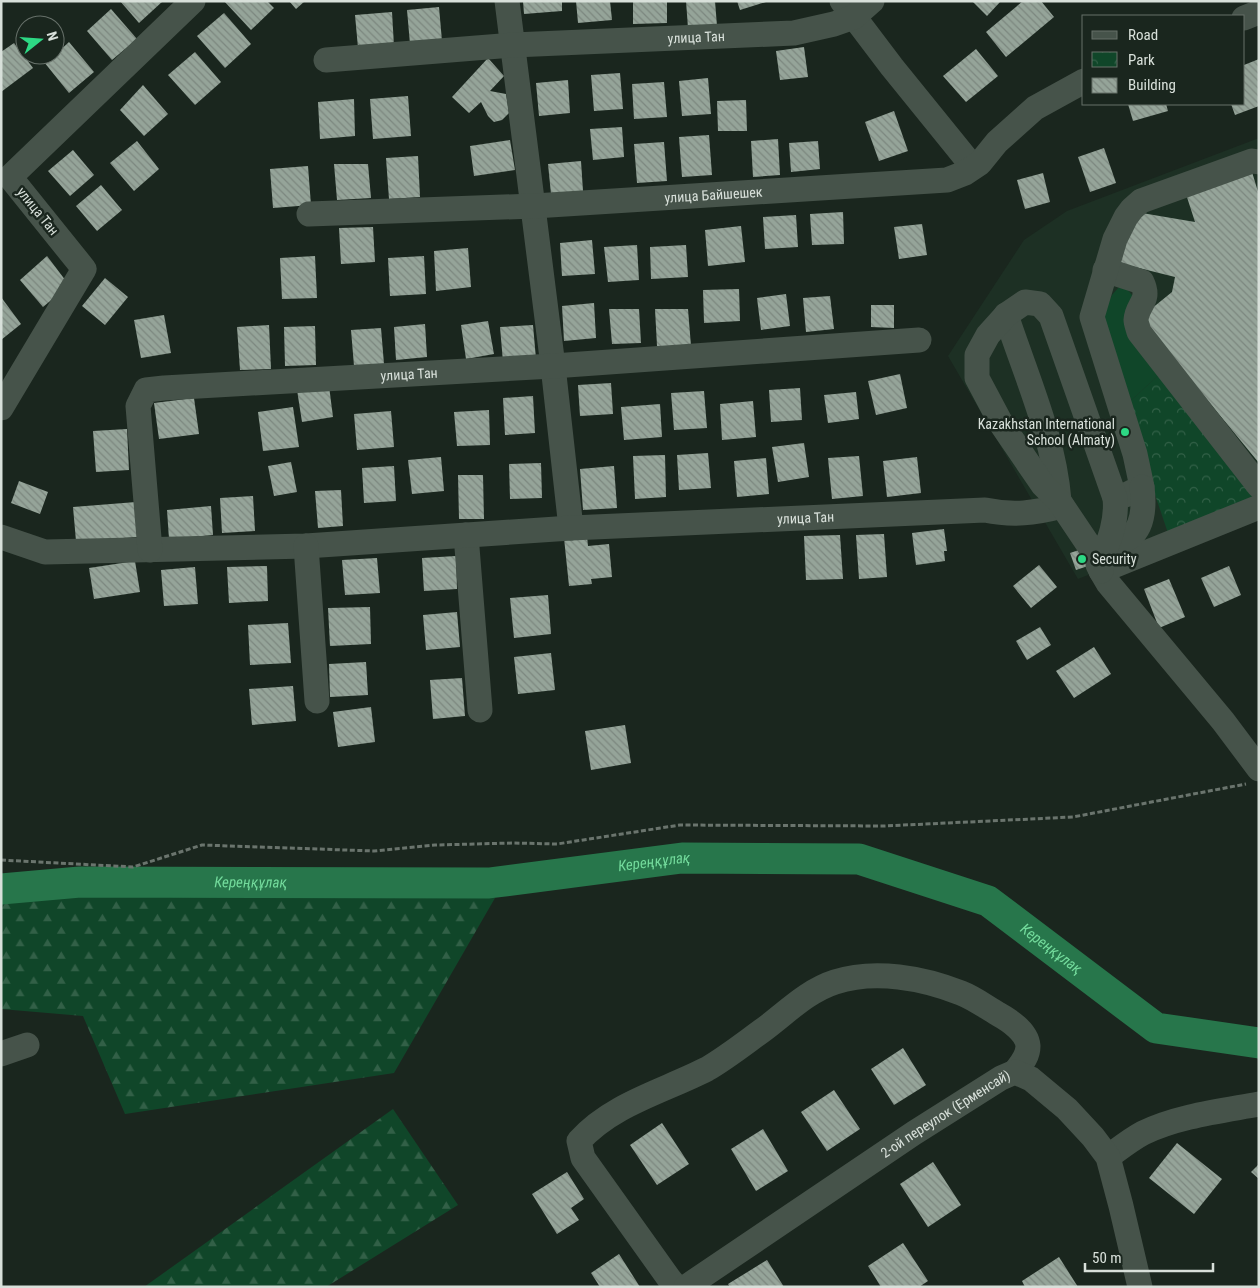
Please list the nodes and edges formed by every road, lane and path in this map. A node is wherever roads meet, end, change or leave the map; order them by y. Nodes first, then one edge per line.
1 (194, 1) edge
2 (507, 1) edge
3 (856, 6) edge
4 (1259, 12) edge
5 (1245, 18) edge
6 (513, 45) junction
7 (326, 60) dead end
8 (1082, 82) edge
9 (1259, 162) edge
10 (973, 167) junction
11 (534, 206) junction
12 (309, 214) dead end
13 (1106, 270) junction
14 (1006, 315) junction
15 (919, 340) dead end
16 (553, 366) junction
17 (1, 408) edge
18 (1259, 486) edge
19 (1142, 487) junction
20 (1115, 498) junction
21 (1053, 506) junction
22 (1259, 507) edge
23 (571, 528) junction
24 (466, 535) junction
25 (1, 538) edge
26 (306, 546) junction
27 (150, 550) junction
28 (1101, 560) junction
29 (317, 701) dead end
30 (480, 710) dead end
31 (1254, 776) edge
32 (1, 860) edge
33 (27, 1045) dead end
34 (1, 1054) edge
35 (1015, 1072) junction
36 (1259, 1104) edge
37 (1108, 1157) junction
38 (1138, 1286) edge
39 (676, 1287) edge
40 (686, 1287) edge

1 - 17 street, улица Тан
2 - 6 street
3 - 6 street, улица Тан
3 - 10 street
4 - 5 street
6 - 7 street, улица Тан
6 - 11 street
8 - 10 street, улица Байшешек
9 - 13 street
10 - 11 street, улица Байшешек
11 - 12 street, улица Байшешек
11 - 16 street
13 - 18 street
13 - 19 street
14 - 20 street
14 - 21 street
14 - 21 street
15 - 16 street, улица Тан
16 - 23 street
16 - 27 street, улица Тан
19 - 20 street
19 - 28 street
20 - 28 street
21 - 23 street, улица Тан
21 - 28 street
22 - 28 street
23 - 24 street, улица Тан
24 - 26 street, улица Тан
24 - 30 street
25 - 27 street, улица Тан
26 - 27 street, улица Тан
26 - 29 street
28 - 31 street
31 - 32 path
33 - 34 street
35 - 37 street, 2-ой переулок (Ерменсай)
35 - 39 street
35 - 40 street, 2-ой переулок (Ерменсай)
36 - 37 street
37 - 38 street, 2-ой переулок (Ерменсай)

